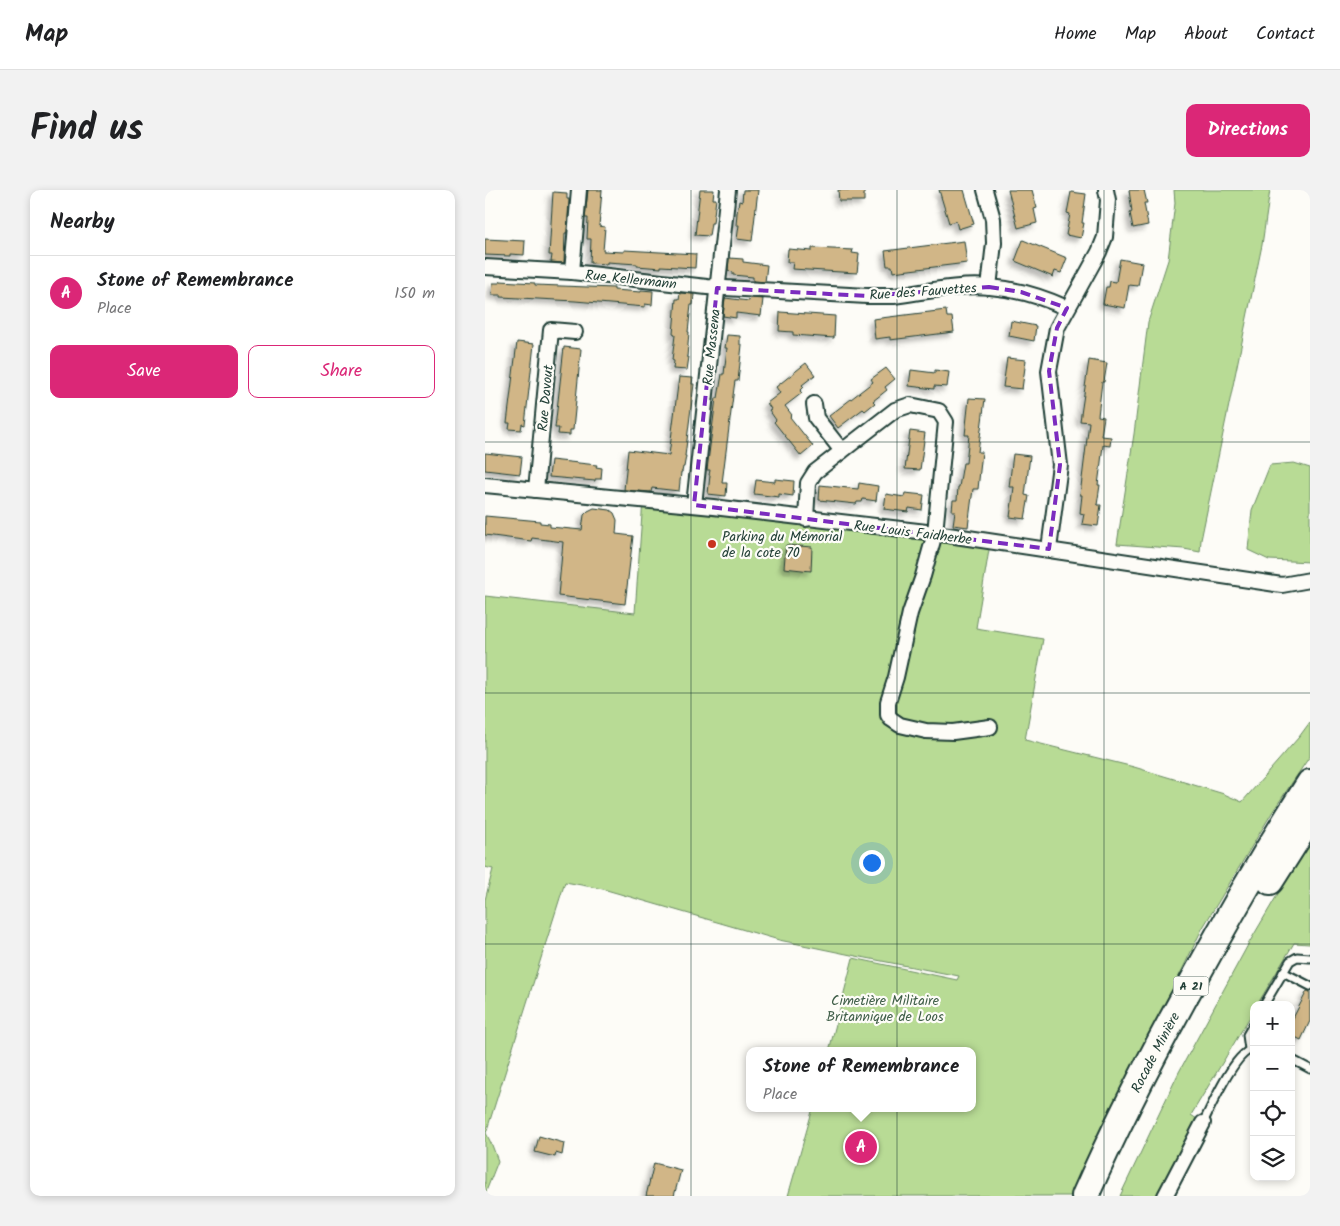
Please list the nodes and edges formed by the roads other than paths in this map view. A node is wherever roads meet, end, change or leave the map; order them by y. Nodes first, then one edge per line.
1 (579, 190) edge
2 (728, 190) edge
3 (985, 190) edge
4 (1106, 190) edge
5 (485, 266) edge
6 (572, 272) junction
7 (989, 287) junction
8 (717, 288) junction
9 (777, 291) joint
10 (1067, 308) junction
11 (575, 332) dead end
12 (814, 404) dead end
13 (842, 451) junction
14 (485, 485) edge
15 (537, 490) junction
16 (694, 505) junction
17 (806, 519) junction
18 (935, 534) junction
19 (1049, 550) junction
20 (1310, 580) edge
21 (991, 727) dead end
22 (1310, 782) edge
23 (1310, 818) edge
24 (1310, 958) edge
25 (1283, 972) junction
26 (1310, 986) edge
27 (1266, 1001) edge
28 (1250, 1030) edge
29 (1250, 1043) edge
30 (1250, 1050) edge
31 (1295, 1061) edge
32 (1310, 1069) edge
33 (1203, 1123) joint
34 (1085, 1196) edge
35 (1105, 1196) edge
36 (1165, 1196) edge

1 - 6 street
2 - 8 street, Rue Massena
3 - 7 street
4 - 10 street
5 - 6 street, Rue Kellermann
6 - 8 street, Rue Kellermann
7 - 9 street, Rue des Fauvettes
7 - 10 street, Rue des Fauvettes
8 - 9 street, Rue Kellermann
8 - 16 street, Rue Massena
10 - 19 street
11 - 15 street, Rue Davout
12 - 13 street
13 - 17 street
13 - 18 street
14 - 15 street, Rue Louis Faidherbe
15 - 16 street, Rue Louis Faidherbe
16 - 17 street, Rue Louis Faidherbe
17 - 18 street, Rue Louis Faidherbe
18 - 19 street, Rue Louis Faidherbe
18 - 21 street
19 - 20 street, Rue Louis Faidherbe
22 - 34 highway, Rocade Minière / A 21
23 - 35 highway, Rocade Minière / A 21
24 - 25 lane
25 - 26 lane
25 - 27 lane
28 - 29 lane
30 - 33 lane
31 - 32 lane
33 - 36 street

